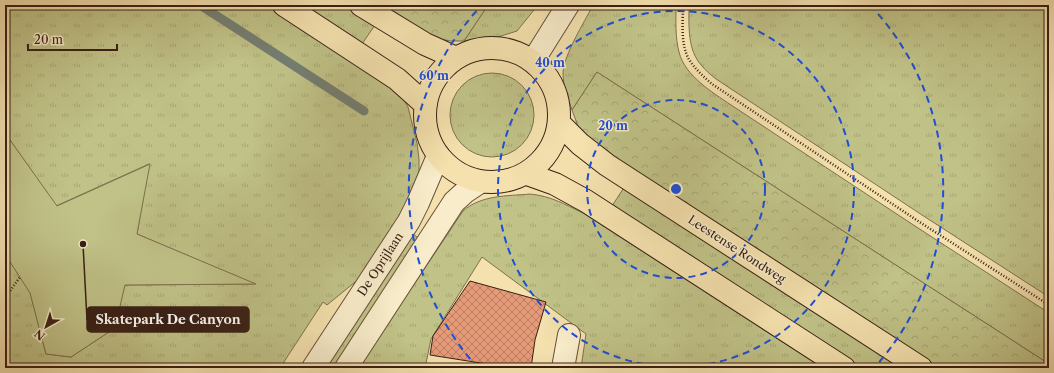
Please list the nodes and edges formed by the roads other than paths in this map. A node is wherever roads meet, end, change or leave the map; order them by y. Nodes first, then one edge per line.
1 (284, 5) edge
2 (361, 5) edge
3 (568, 5) edge
4 (456, 58) junction
5 (533, 62) junction
6 (426, 105) junction
7 (560, 124) junction
8 (438, 156) junction
9 (527, 174) junction
10 (480, 182) junction
11 (569, 335) dead end
12 (313, 368) edge
13 (346, 368) edge
14 (563, 368) edge
15 (844, 368) edge
16 (921, 368) edge

1 - 6 main road
2 - 4 main road
3 - 5 street
4 - 5 main road
4 - 6 main road
5 - 7 main road
6 - 8 main road
7 - 9 main road
7 - 16 main road, Leestense Rondweg
8 - 10 main road
8 - 12 street, De Oprijlaan
9 - 10 main road
9 - 15 main road
10 - 13 street
11 - 14 street

